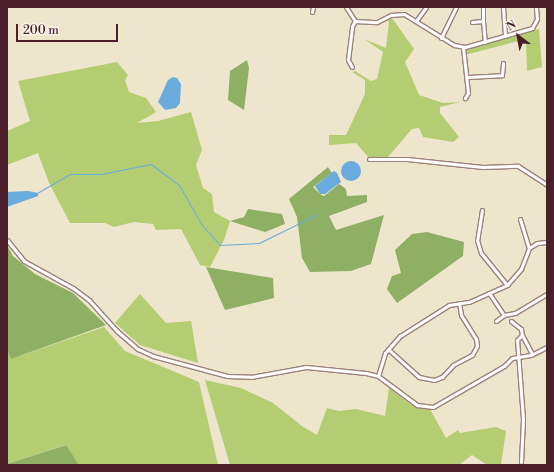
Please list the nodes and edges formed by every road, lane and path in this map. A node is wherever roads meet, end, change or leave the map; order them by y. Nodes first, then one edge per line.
1 (313, 7) edge
2 (346, 7) edge
3 (426, 7) edge
4 (456, 7) edge
5 (483, 7) edge
6 (503, 7) edge
7 (536, 7) edge
8 (312, 12) dead end
9 (355, 20) junction
10 (416, 21) junction
11 (483, 21) junction
12 (472, 22) dead end
13 (505, 36) junction
14 (441, 38) junction
15 (485, 42) junction
16 (463, 47) junction
17 (503, 63) dead end
18 (352, 67) dead end
19 (467, 77) junction
20 (465, 98) dead end
21 (369, 159) dead end
22 (547, 185) edge
23 (482, 210) dead end
24 (520, 219) dead end
25 (7, 240) edge
26 (547, 242) edge
27 (529, 248) junction
28 (507, 284) junction
29 (489, 293) junction
30 (547, 294) edge
31 (459, 303) junction
32 (504, 315) junction
33 (496, 321) dead end
34 (511, 322) dead end
35 (522, 336) junction
36 (547, 347) edge
37 (388, 349) junction
38 (532, 354) junction
39 (519, 357) junction
40 (378, 376) junction
41 (521, 462) dead end

1 - 8 street
2 - 9 street
3 - 10 street
4 - 14 street
5 - 11 street
6 - 13 street
7 - 13 street
9 - 10 street
9 - 18 street
10 - 14 street
11 - 12 street
11 - 15 street
13 - 15 street
14 - 16 street
15 - 16 street
16 - 19 street
17 - 19 street
19 - 20 street
21 - 22 street
23 - 28 street
24 - 27 street
25 - 40 street
26 - 27 street
27 - 28 street
28 - 29 street
29 - 31 street
29 - 32 street
30 - 32 street
31 - 37 street
31 - 37 street
32 - 33 street
34 - 35 street
35 - 38 street
35 - 39 street
36 - 38 street
37 - 40 street
38 - 39 street
39 - 40 street
39 - 41 street

